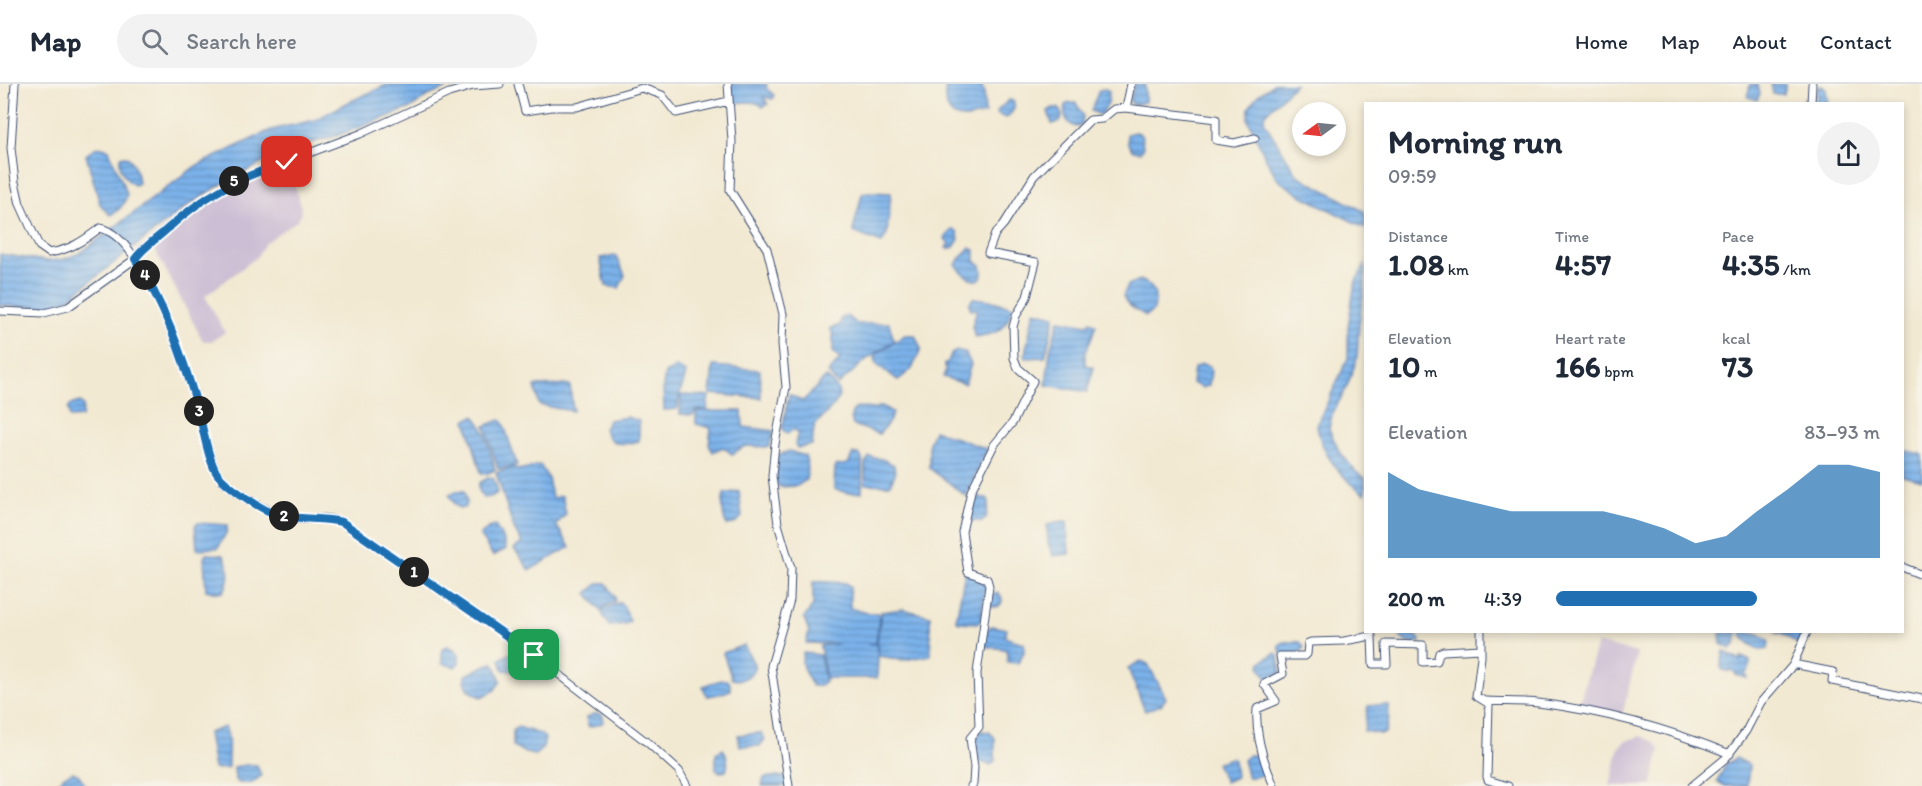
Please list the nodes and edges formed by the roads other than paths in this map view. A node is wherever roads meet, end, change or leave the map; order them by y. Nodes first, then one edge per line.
1 (15, 84) edge
2 (500, 84) edge
3 (518, 84) edge
4 (728, 84) edge
5 (1131, 84) edge
6 (1812, 84) edge
7 (729, 101) junction
8 (1811, 102) edge
9 (1126, 108) junction
10 (1255, 138) dead end
11 (134, 257) junction
12 (0, 311) edge
13 (1904, 568) edge
14 (1922, 575) edge
15 (1481, 633) edge
16 (1807, 633) edge
17 (1481, 650) junction
18 (1793, 664) junction
19 (1922, 699) edge
20 (1487, 701) junction
21 (1730, 754) junction
22 (687, 786) edge
23 (789, 786) edge
24 (971, 786) edge
25 (1274, 786) edge
26 (1508, 786) edge
27 (1692, 786) edge

1 - 11 street
2 - 11 street
3 - 7 street
4 - 7 street
5 - 9 street
6 - 8 street
7 - 23 street
9 - 10 street
9 - 24 street
11 - 12 street
11 - 22 street
13 - 14 street
15 - 17 street
16 - 18 street
17 - 20 street
17 - 25 street
18 - 19 street
18 - 21 street
20 - 21 street
20 - 26 street
21 - 27 street

